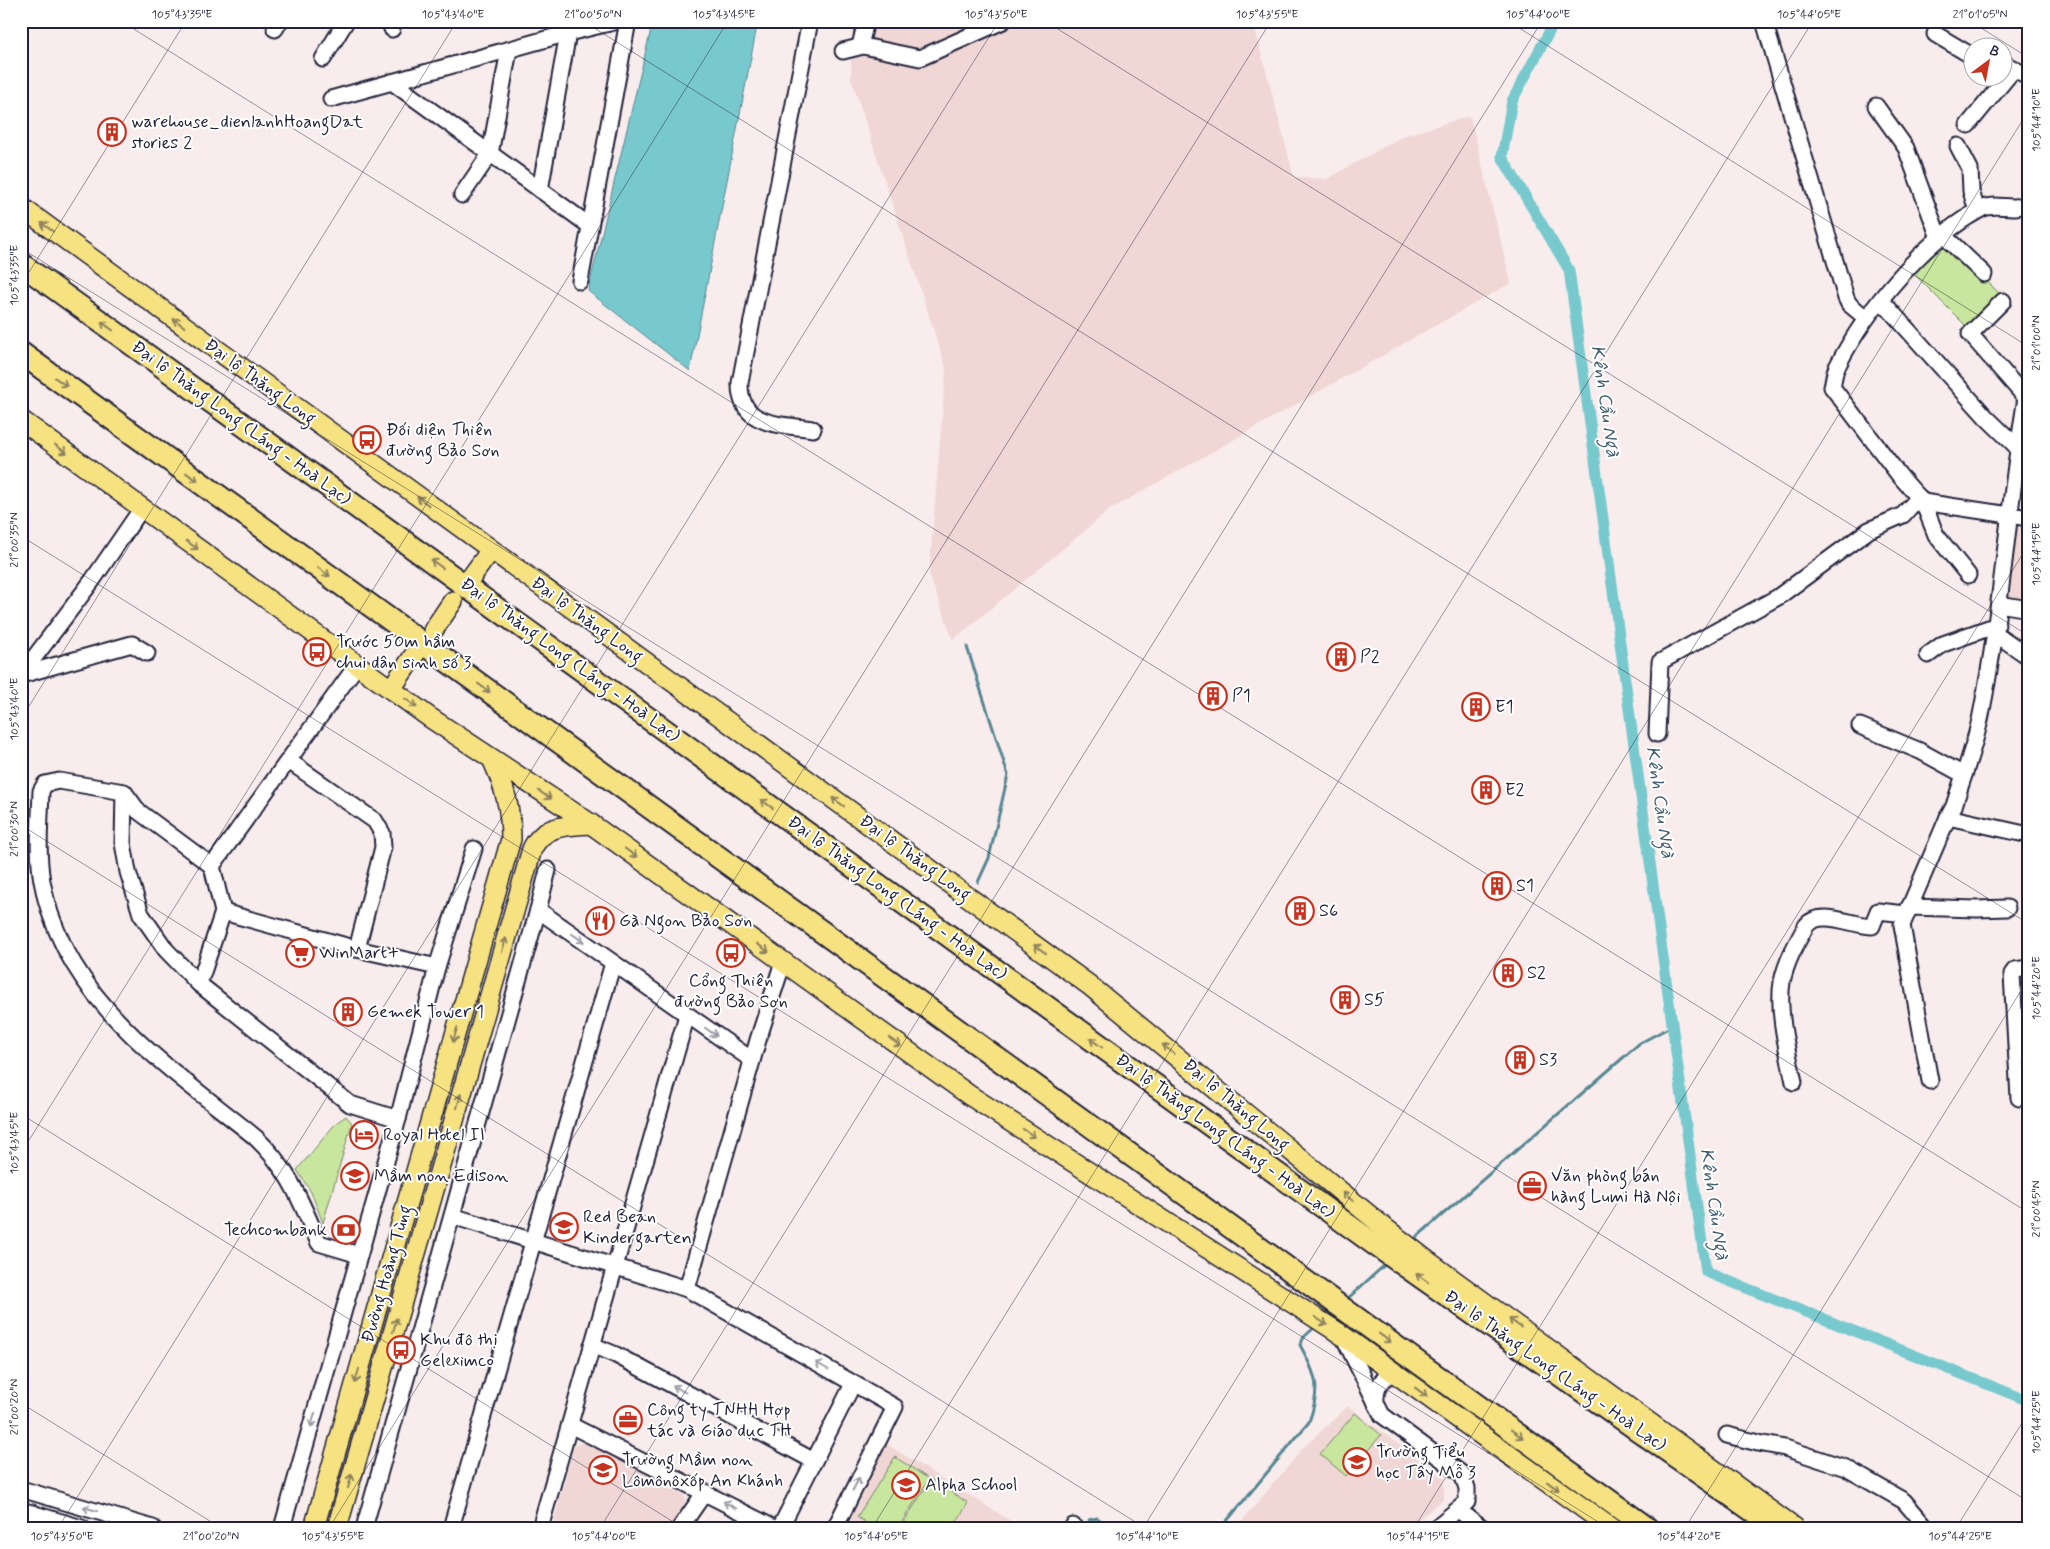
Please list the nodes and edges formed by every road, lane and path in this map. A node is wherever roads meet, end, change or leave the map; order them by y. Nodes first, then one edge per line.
1 (346, 21) edge
2 (618, 21) edge
3 (628, 21) edge
4 (810, 21) edge
5 (866, 21) edge
6 (1003, 21) edge
7 (1764, 21) edge
8 (568, 33) junction
9 (1935, 34) dead end
10 (860, 46) junction
11 (509, 50) junction
12 (1962, 50) edge
13 (843, 51) dead end
14 (323, 59) dead end
15 (2012, 69) edge
16 (2029, 77) edge
17 (392, 82) junction
18 (1992, 88) edge
19 (331, 99) dead end
20 (1876, 106) dead end
21 (1968, 125) dead end
22 (1958, 146) dead end
23 (490, 154) junction
24 (540, 190) junction
25 (462, 195) dead end
26 (21, 207) edge
27 (2027, 208) edge
28 (1977, 211) junction
29 (590, 226) junction
30 (1941, 236) junction
31 (21, 264) edge
32 (1984, 274) dead end
33 (580, 281) dead end
34 (1881, 300) junction
35 (2003, 301) dead end
36 (1866, 318) junction
37 (21, 353) edge
38 (2027, 397) edge
39 (21, 420) edge
40 (813, 429) dead end
41 (2018, 448) junction
42 (2022, 482) edge
43 (1921, 499) junction
44 (142, 508) junction
45 (2009, 515) junction
46 (2029, 518) edge
47 (490, 550) junction
48 (1968, 575) dead end
49 (469, 580) dead end
50 (454, 601) dead end
51 (1999, 604) junction
52 (2029, 610) edge
53 (434, 629) dead end
54 (1996, 629) junction
55 (421, 645) dead end
56 (147, 653) dead end
57 (1928, 655) dead end
58 (2029, 657) edge
59 (356, 665) junction
60 (391, 688) junction
61 (1860, 726) dead end
62 (1657, 734) dead end
63 (289, 761) junction
64 (493, 761) junction
65 (1964, 775) junction
66 (124, 792) junction
67 (1948, 817) junction
68 (591, 824) junction
69 (2029, 835) edge
70 (474, 849) dead end
71 (212, 866) junction
72 (548, 870) dead end
73 (2007, 908) dead end
74 (538, 910) junction
75 (1908, 910) junction
76 (223, 912) junction
77 (357, 949) junction
78 (783, 962) junction
79 (613, 963) junction
80 (437, 968) junction
81 (2029, 968) edge
82 (199, 984) junction
83 (687, 1015) junction
84 (752, 1060) junction
85 (1930, 1081) dead end
86 (1794, 1082) dead end
87 (2019, 1098) dead end
88 (398, 1118) junction
89 (462, 1219) dead end
90 (1381, 1237) junction
91 (533, 1241) junction
92 (359, 1255) junction
93 (615, 1267) junction
94 (688, 1289) junction
95 (1341, 1334) junction
96 (592, 1345) junction
97 (1394, 1372) junction
98 (854, 1384) junction
99 (1376, 1405) junction
100 (570, 1425) junction
101 (1727, 1435) dead end
102 (814, 1461) junction
103 (21, 1489) edge
104 (705, 1492) junction
105 (1458, 1510) junction
106 (27, 1511) edge
107 (147, 1527) edge
108 (28, 1528) edge
109 (82, 1528) edge
110 (282, 1528) edge
111 (314, 1528) edge
112 (337, 1528) edge
113 (364, 1528) edge
114 (451, 1528) edge
115 (540, 1528) edge
116 (680, 1528) edge
117 (774, 1528) edge
118 (780, 1528) edge
119 (835, 1528) edge
120 (1435, 1528) edge
121 (1483, 1528) edge
122 (1611, 1528) edge
123 (1647, 1528) edge
124 (1777, 1528) edge
125 (1794, 1528) edge
126 (1928, 1528) edge

1 - 14 street
2 - 8 street
3 - 29 street
4 - 40 street
5 - 10 street
6 - 10 street
7 - 36 street
8 - 11 street
8 - 24 street
9 - 12 street
10 - 13 street
11 - 17 street
11 - 23 street
15 - 16 street
17 - 19 street
17 - 23 street
18 - 21 street
20 - 30 street
22 - 28 street
23 - 24 street
23 - 25 street
24 - 29 street
47 -> 26 main road, Đại lộ Thăng Long
27 - 28 street
28 - 30 street
29 - 33 street
30 - 32 street
30 - 34 street
90 -> 31 highway, Đại lộ Thăng Long (Láng - Hoà Lạc)
34 - 36 street
34 - 41 street
35 - 38 street
36 - 43 street
37 -> 123 highway
38 - 41 street
39 -> 44 main road
41 - 42 street
42 - 45 street
43 - 45 street
43 - 48 street
43 - 62 street
44 - 56 street
44 -> 59 main road
45 - 46 street
45 - 51 street
47 - 49 main road
90 -> 47 main road, Đại lộ Thăng Long
50 - 53 main road
51 - 52 street
51 - 54 street
54 - 57 street
54 - 58 street
54 - 65 street
55 - 60 main road
59 - 60 main road
59 - 63 street
60 -> 64 main road
61 - 65 street
63 - 71 street
63 - 77 street
64 -> 68 main road
64 -> 111 main road, Đường Hoàng Tùng
65 - 67 street
66 - 71 street
66 - 82 street
66 - 92 street
67 - 69 street
67 - 75 street
68 -> 78 main road
112 -> 68 main road, Đường Hoàng Tùng
70 - 80 street
71 - 76 street
72 - 74 street
73 - 75 street
74 -> 79 street
74 - 113 street
75 - 85 street
75 - 86 street
76 - 77 street
76 - 82 street
77 - 80 street
78 - 84 street
78 -> 95 main road
79 - 83 street
79 - 91 street
80 - 88 street
81 - 87 street
82 - 88 street
83 -> 84 street
83 - 93 street
84 - 94 street
88 - 92 street
89 - 91 street
124 -> 90 highway, Đại lộ Thăng Long (Láng - Hoà Lạc)
125 -> 90 main road, Đại lộ Thăng Long
91 - 93 street
91 - 114 street
92 -> 110 street
93 - 94 street
93 - 96 street
98 -> 94 street
95 - 97 main road
95 - 99 street
96 - 100 street
102 -> 96 street
97 - 99 street
97 -> 122 main road
98 - 102 street
119 -> 98 street
99 - 105 street
100 - 104 street
100 - 115 street
101 - 126 street
102 - 118 street
107 -> 103 street
104 - 116 street
117 -> 104 street
105 - 120 street
105 - 121 street
106 - 108 street
106 - 109 street

